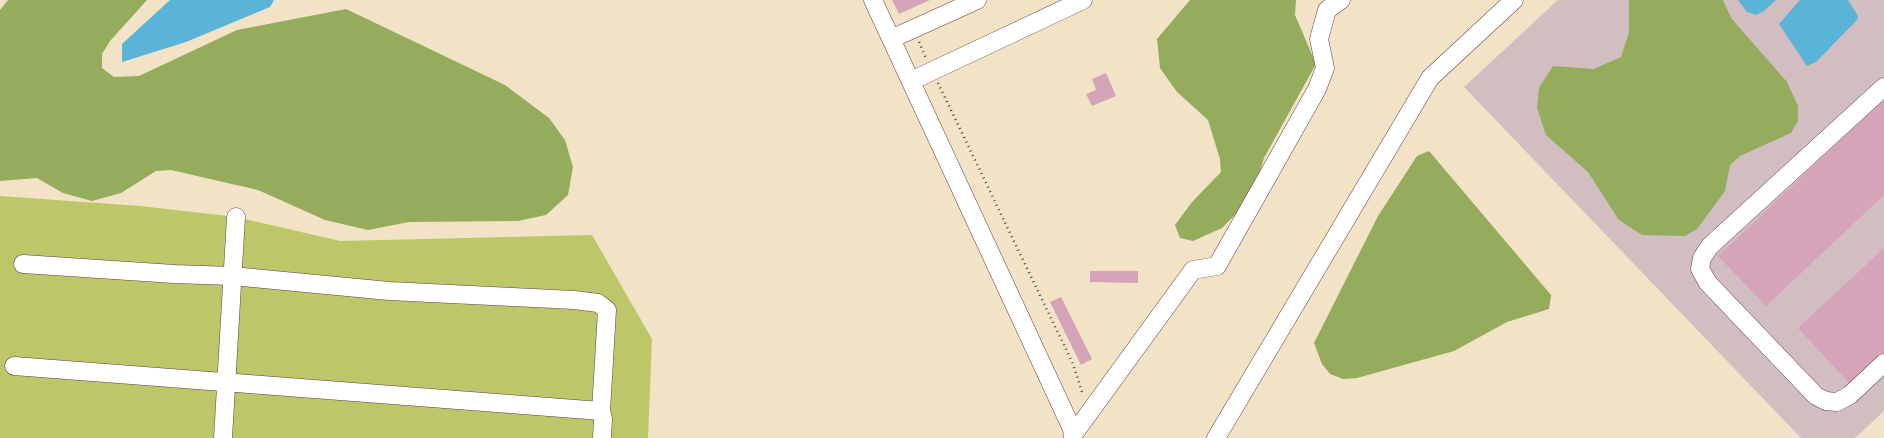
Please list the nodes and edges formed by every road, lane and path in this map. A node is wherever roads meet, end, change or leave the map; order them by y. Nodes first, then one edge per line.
1 (873, 0) edge
2 (977, 0) edge
3 (1083, 0) edge
4 (1341, 0) edge
5 (1514, 0) edge
6 (910, 31) junction
7 (892, 39) junction
8 (932, 70) junction
9 (911, 80) junction
10 (1884, 87) edge
11 (236, 217) dead end
12 (23, 264) dead end
13 (232, 276) junction
14 (1884, 363) edge
15 (14, 366) dead end
16 (226, 384) junction
17 (602, 411) junction
18 (1089, 412) junction
19 (1073, 436) edge
20 (224, 438) edge
21 (602, 438) edge
22 (1216, 438) edge

1 - 7 street
2 - 6 street
3 - 8 street
4 - 18 street
5 - 22 street
6 - 7 street
6 - 8 path
7 - 9 street
8 - 9 street
8 - 18 path
9 - 19 street
10 - 14 street
11 - 13 street
12 - 13 street
13 - 16 street
13 - 17 street
15 - 16 street
16 - 17 street
16 - 20 street
17 - 21 street
18 - 19 street

